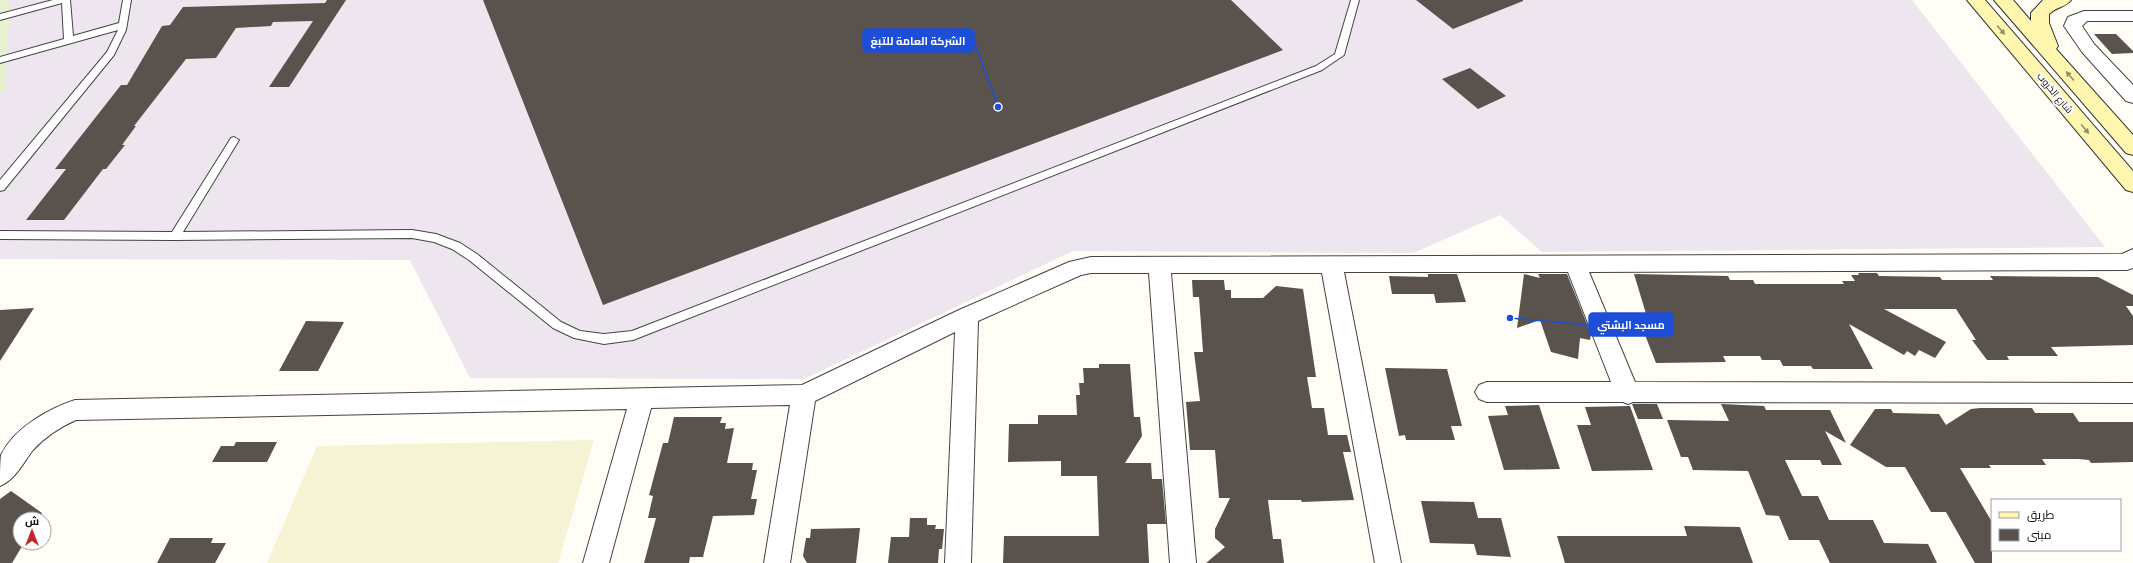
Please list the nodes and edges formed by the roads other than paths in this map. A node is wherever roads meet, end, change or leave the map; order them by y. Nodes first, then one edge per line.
1 (63, 0) edge
2 (66, 0) edge
3 (127, 0) edge
4 (1356, 0) edge
5 (1976, 0) edge
6 (2003, 0) edge
7 (2062, 0) edge
8 (2133, 16) edge
9 (0, 17) edge
10 (123, 25) junction
11 (69, 40) junction
12 (0, 60) edge
13 (2057, 61) junction
14 (2133, 96) edge
15 (234, 140) dead end
16 (2133, 148) edge
17 (2133, 185) edge
18 (0, 187) edge
19 (0, 235) edge
20 (175, 236) junction
21 (2133, 257) edge
22 (1575, 263) junction
23 (1159, 264) junction
24 (1331, 264) junction
25 (967, 316) junction
26 (1487, 392) dead end
27 (2133, 393) edge
28 (1628, 394) junction
29 (804, 395) junction
30 (642, 400) junction
31 (0, 476) edge
32 (596, 563) edge
33 (777, 563) edge
34 (958, 563) edge
35 (1182, 563) edge
36 (1388, 563) edge

1 - 9 lane
2 - 11 lane
3 - 10 lane
4 - 20 lane
5 -> 17 main road, شارع الخروب
6 - 13 main road
7 - 13 main road
8 - 14 street
10 - 11 lane
10 - 18 lane
11 - 12 lane
16 -> 13 main road
15 - 20 lane
19 - 20 lane
21 - 22 street
22 - 24 street
22 - 28 street
23 - 24 street
23 - 25 street
23 - 35 street
24 - 36 street
25 - 29 street
25 - 34 street
26 - 28 street
27 - 28 street
29 - 30 street
29 - 33 street
30 - 31 street
30 - 32 street

